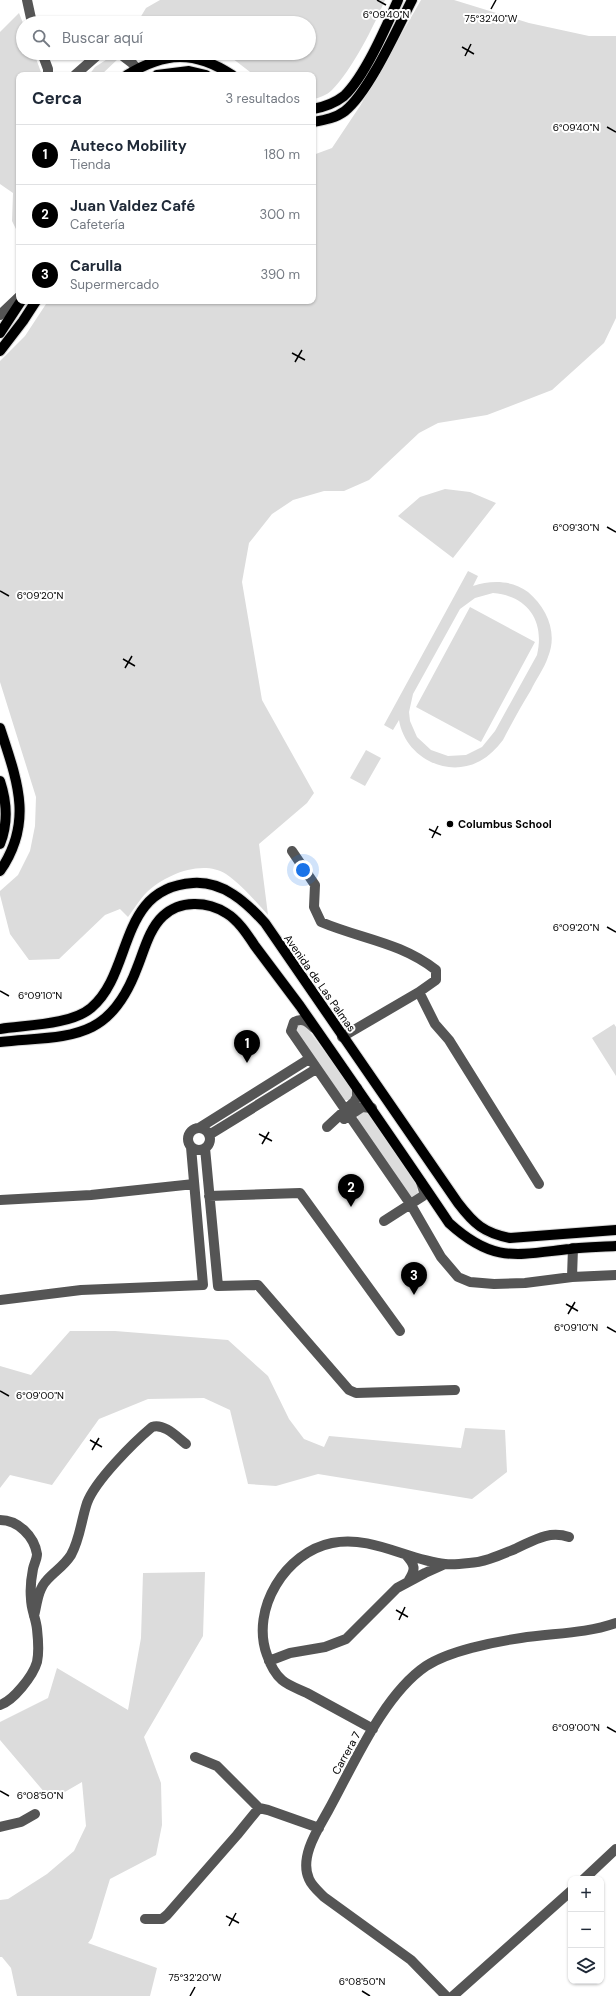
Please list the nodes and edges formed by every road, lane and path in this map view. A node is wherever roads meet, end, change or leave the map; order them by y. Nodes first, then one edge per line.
1 (27, 0) edge
2 (398, 0) edge
3 (412, 0) edge
4 (30, 16) edge
5 (45, 60) edge
6 (92, 60) edge
7 (128, 60) edge
8 (161, 60) edge
9 (200, 60) edge
10 (137, 69) junction
11 (48, 72) edge
12 (78, 72) edge
13 (132, 72) edge
14 (181, 72) edge
15 (193, 72) edge
16 (227, 72) edge
17 (316, 108) edge
18 (316, 121) edge
19 (16, 300) edge
20 (19, 304) edge
21 (34, 304) edge
22 (0, 315) edge
23 (0, 333) edge
24 (0, 351) edge
25 (0, 728) edge
26 (0, 781) edge
27 (0, 844) edge
28 (292, 851) dead end
29 (0, 871) edge
30 (419, 992) junction
31 (0, 1029) edge
32 (317, 1031) junction
33 (342, 1037) junction
34 (0, 1042) edge
35 (309, 1059) junction
36 (316, 1069) junction
37 (357, 1088) junction
38 (372, 1108) junction
39 (347, 1113) junction
40 (200, 1128) junction
41 (329, 1128) dead end
42 (209, 1135) junction
43 (191, 1147) junction
44 (205, 1148) junction
45 (421, 1182) junction
46 (194, 1184) junction
47 (539, 1184) dead end
48 (209, 1196) junction
49 (0, 1200) edge
50 (411, 1205) junction
51 (384, 1221) dead end
52 (616, 1230) edge
53 (616, 1246) edge
54 (573, 1248) junction
55 (616, 1275) edge
56 (572, 1277) junction
57 (0, 1300) edge
58 (400, 1331) dead end
59 (455, 1390) dead end
60 (186, 1444) dead end
61 (0, 1520) edge
62 (569, 1537) dead end
63 (406, 1555) junction
64 (445, 1564) junction
65 (409, 1580) junction
66 (34, 1616) junction
67 (616, 1623) edge
68 (269, 1662) junction
69 (0, 1706) edge
70 (373, 1729) junction
71 (195, 1757) dead end
72 (258, 1808) junction
73 (35, 1814) dead end
74 (0, 1827) edge
75 (319, 1828) junction
76 (616, 1849) edge
77 (587, 1876) edge
78 (568, 1893) edge
79 (145, 1919) dead end
80 (446, 1996) edge
81 (453, 1996) edge

1 - 4 street
2 - 17 main road
3 - 18 main road
5 - 11 street
6 - 12 street
7 - 10 street
8 - 10 main road
9 - 16 main road
10 - 13 main road
14 - 15 main road
19 - 22 street
20 - 23 main road
21 - 24 main road
25 - 29 main road
26 - 27 main road
28 - 30 street
30 - 33 street
30 - 47 street
31 - 33 main road, Avenida de Las Palmas
32 - 34 main road
32 - 35 street
32 - 37 main road
33 - 52 main road, Avenida de Las Palmas
35 - 36 street
35 - 40 street
36 - 39 street
36 - 42 street
37 - 38 main road
37 - 39 street
38 - 39 street
38 - 45 main road
39 - 41 street
39 - 50 street
40 - 42 street
40 - 43 street
42 - 44 street
43 - 44 street
43 - 46 street
44 - 48 street
45 - 50 street
45 - 54 main road
46 - 49 street
46 - 57 street
48 - 58 street
48 - 59 street
50 - 51 street
50 - 56 street
53 - 54 main road
54 - 56 street
55 - 56 street
60 - 66 street
61 - 66 street
62 - 64 street
63 - 64 street
63 - 65 street
63 - 68 street
64 - 65 street
65 - 68 street
66 - 69 street
67 - 70 street, Carrera 7
68 - 70 street
70 - 75 street, Carrera 7
71 - 72 street
72 - 75 street
72 - 79 street
73 - 74 street
75 - 80 street, Carrera 7
76 - 77 street
78 - 81 street

